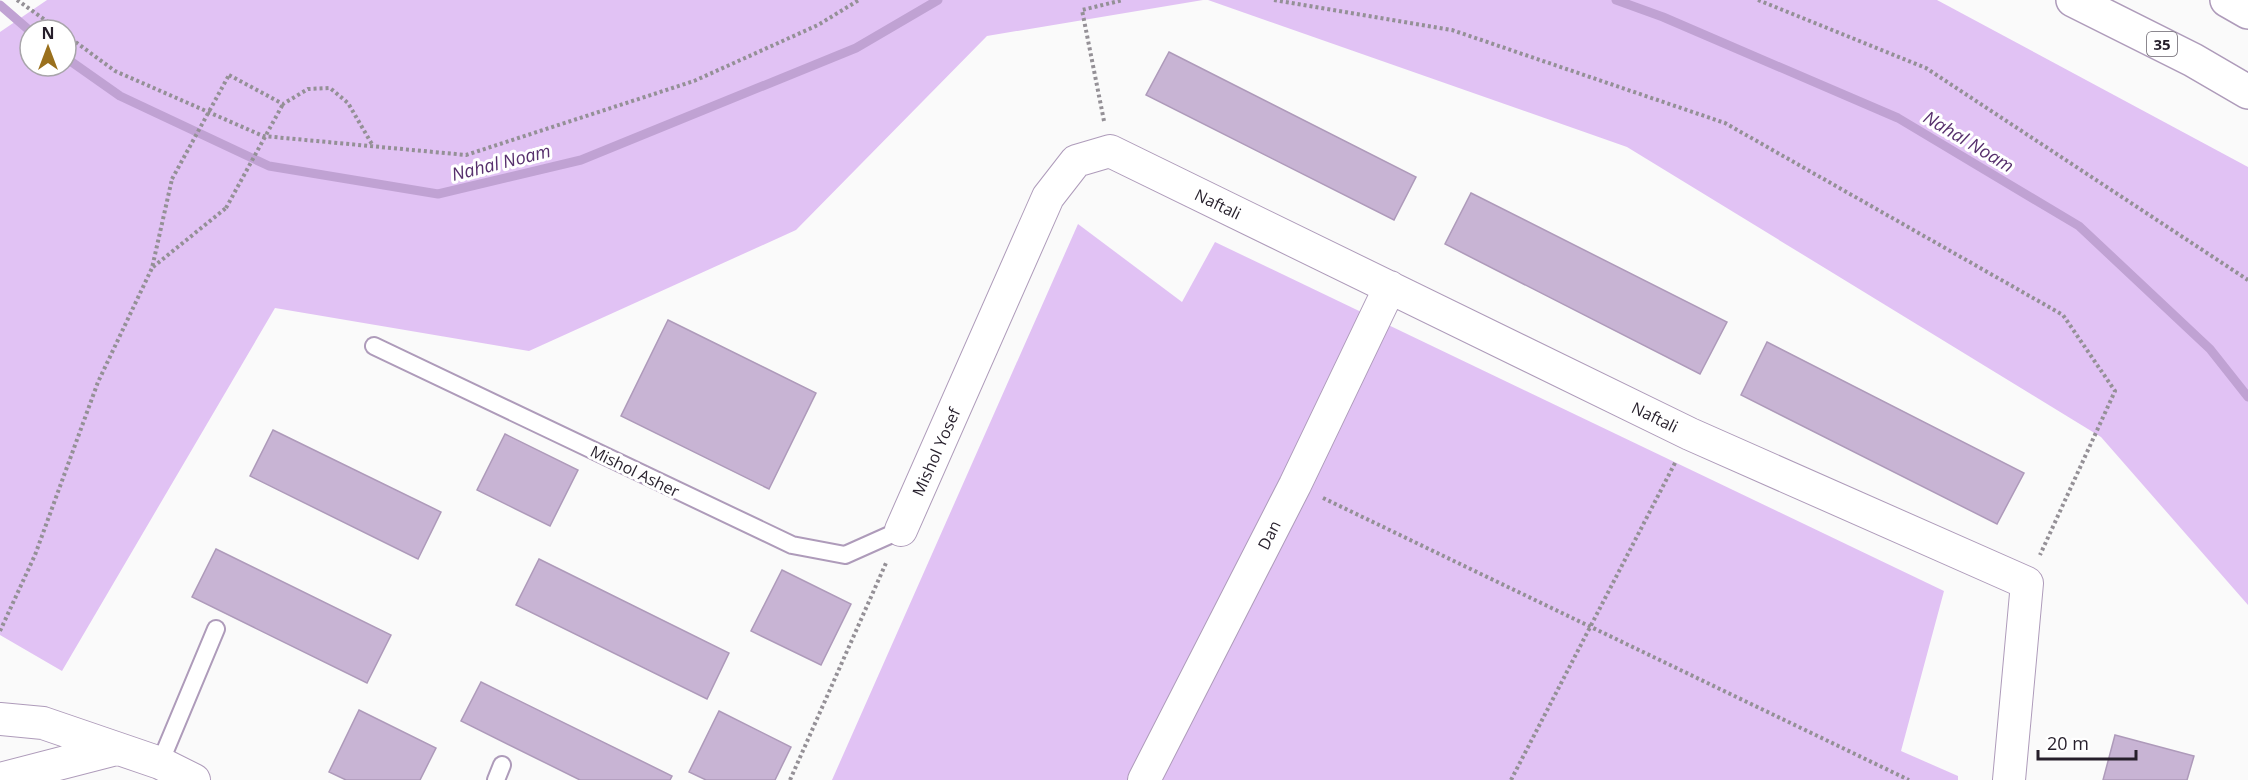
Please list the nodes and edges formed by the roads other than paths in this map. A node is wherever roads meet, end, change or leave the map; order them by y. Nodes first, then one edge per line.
1 (2073, 0) edge
2 (2228, 0) edge
3 (2248, 12) edge
4 (2248, 92) edge
5 (1110, 151) joint
6 (1390, 287) junction
7 (374, 346) dead end
8 (901, 530) joint
9 (216, 629) dead end
10 (0, 719) edge
11 (116, 749) junction
12 (160, 764) junction
13 (0, 779) edge
14 (194, 780) edge
15 (1144, 780) edge
16 (2010, 780) edge

1 - 4 highway, 35
2 - 3 highway
5 - 6 street, Naftali
5 - 8 street, Mishol Yosef
6 - 15 street, Dan
6 - 16 street, Naftali
7 - 8 lane, Mishol Asher
9 - 12 lane
10 - 11 street
11 - 12 street
11 - 13 street
12 - 14 street

